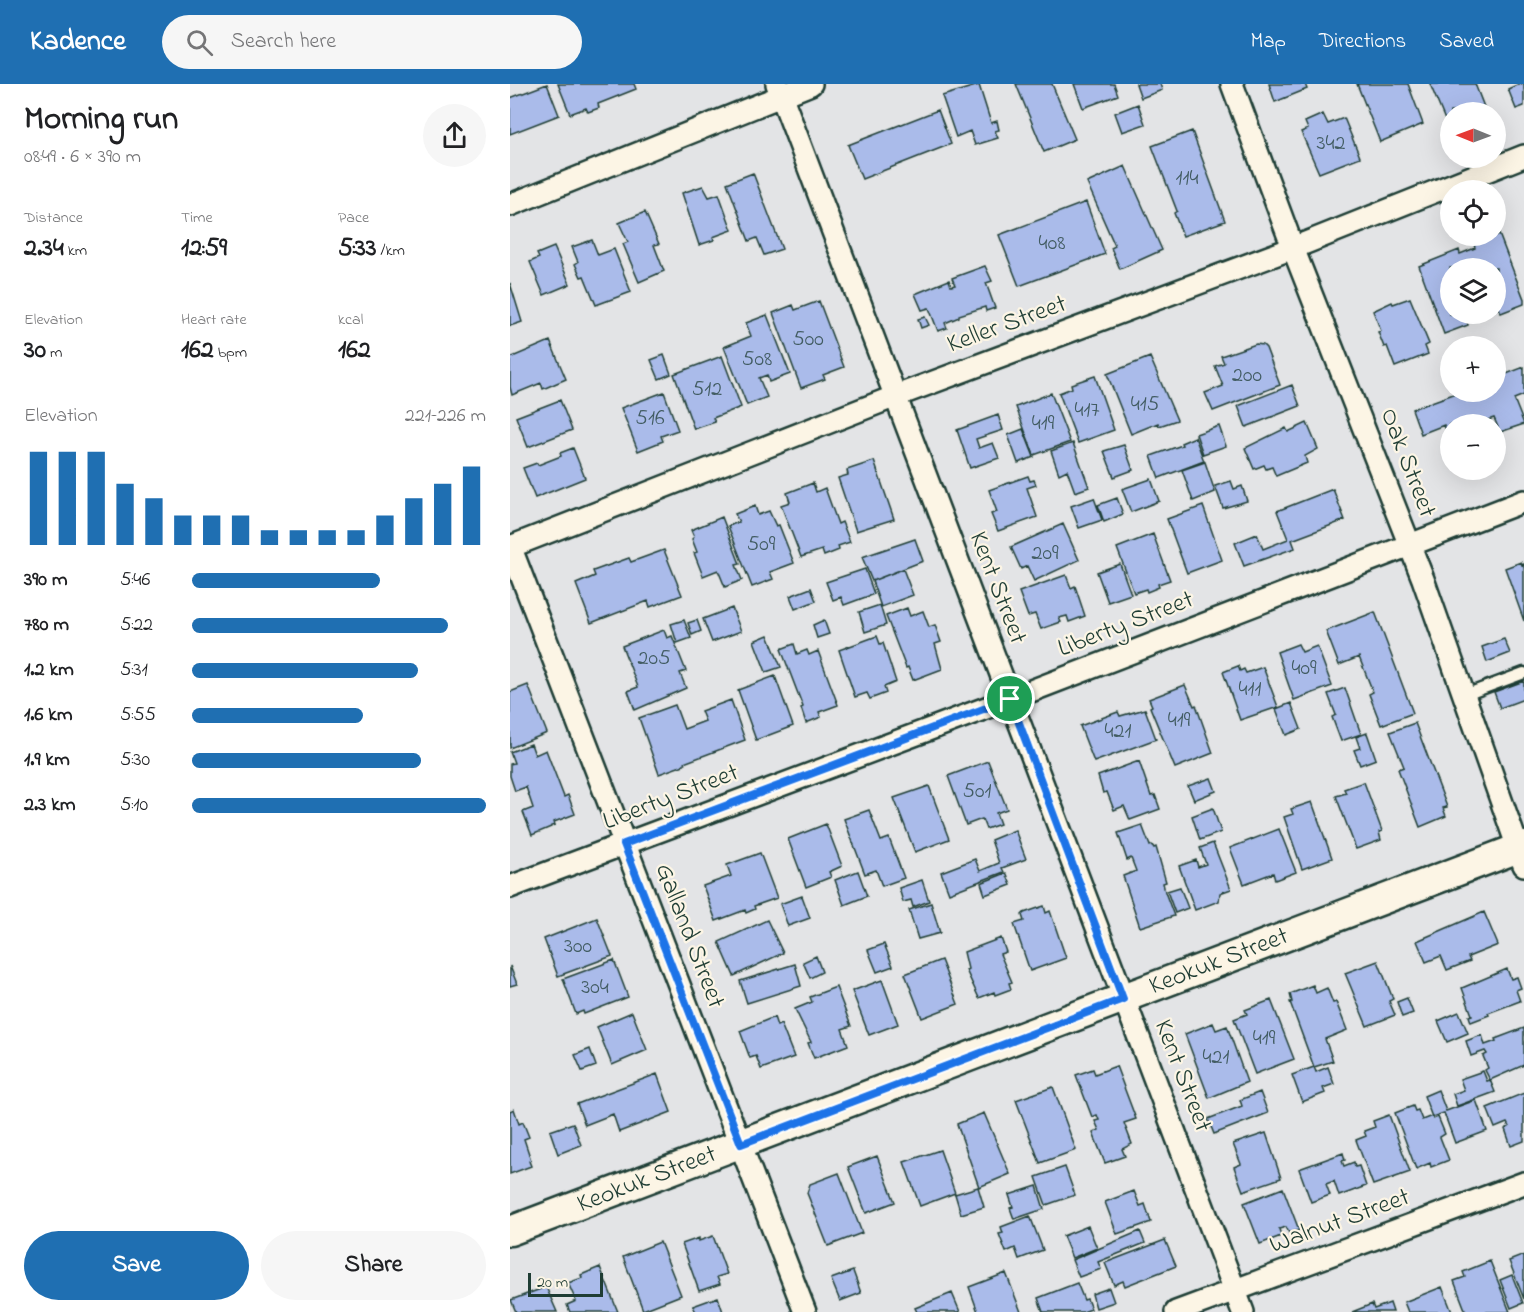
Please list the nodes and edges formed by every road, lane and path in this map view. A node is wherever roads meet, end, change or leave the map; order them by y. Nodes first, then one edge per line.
1 (811, 84) edge
2 (1232, 84) edge
3 (779, 90) edge
4 (1524, 156) edge
5 (510, 205) edge
6 (1293, 248) junction
7 (896, 396) junction
8 (1524, 501) edge
9 (1410, 545) junction
10 (510, 547) edge
11 (1524, 673) edge
12 (1465, 695) junction
13 (1010, 699) junction
14 (624, 844) junction
15 (1522, 853) edge
16 (510, 887) edge
17 (1123, 999) junction
18 (741, 1144) junction
19 (1524, 1184) edge
20 (510, 1231) edge
21 (1235, 1289) junction
22 (805, 1312) edge
23 (1176, 1312) edge
24 (1243, 1312) edge

1 - 3 street
2 - 6 street, Oak Street
3 - 5 street
3 - 7 street, Kent Street
4 - 6 street, Keller Street
6 - 7 street, Keller Street
6 - 9 street, Oak Street
7 - 10 street, Keller Street
7 - 13 street, Kent Street
8 - 9 street, Liberty Street
9 - 12 street, Oak Street
9 - 13 street, Liberty Street
10 - 14 street, Galland Street
11 - 12 lane
12 - 15 street, Oak Street
13 - 14 street, Liberty Street
13 - 17 street, Kent Street
14 - 16 street, Liberty Street
14 - 18 street, Galland Street
15 - 17 street, Keokuk Street
17 - 18 street, Keokuk Street
17 - 21 street, Kent Street
18 - 20 street, Keokuk Street
18 - 22 street, Galland Street
19 - 21 street, Walnut Street
21 - 23 street, Walnut Street
21 - 24 street, Kent Street

